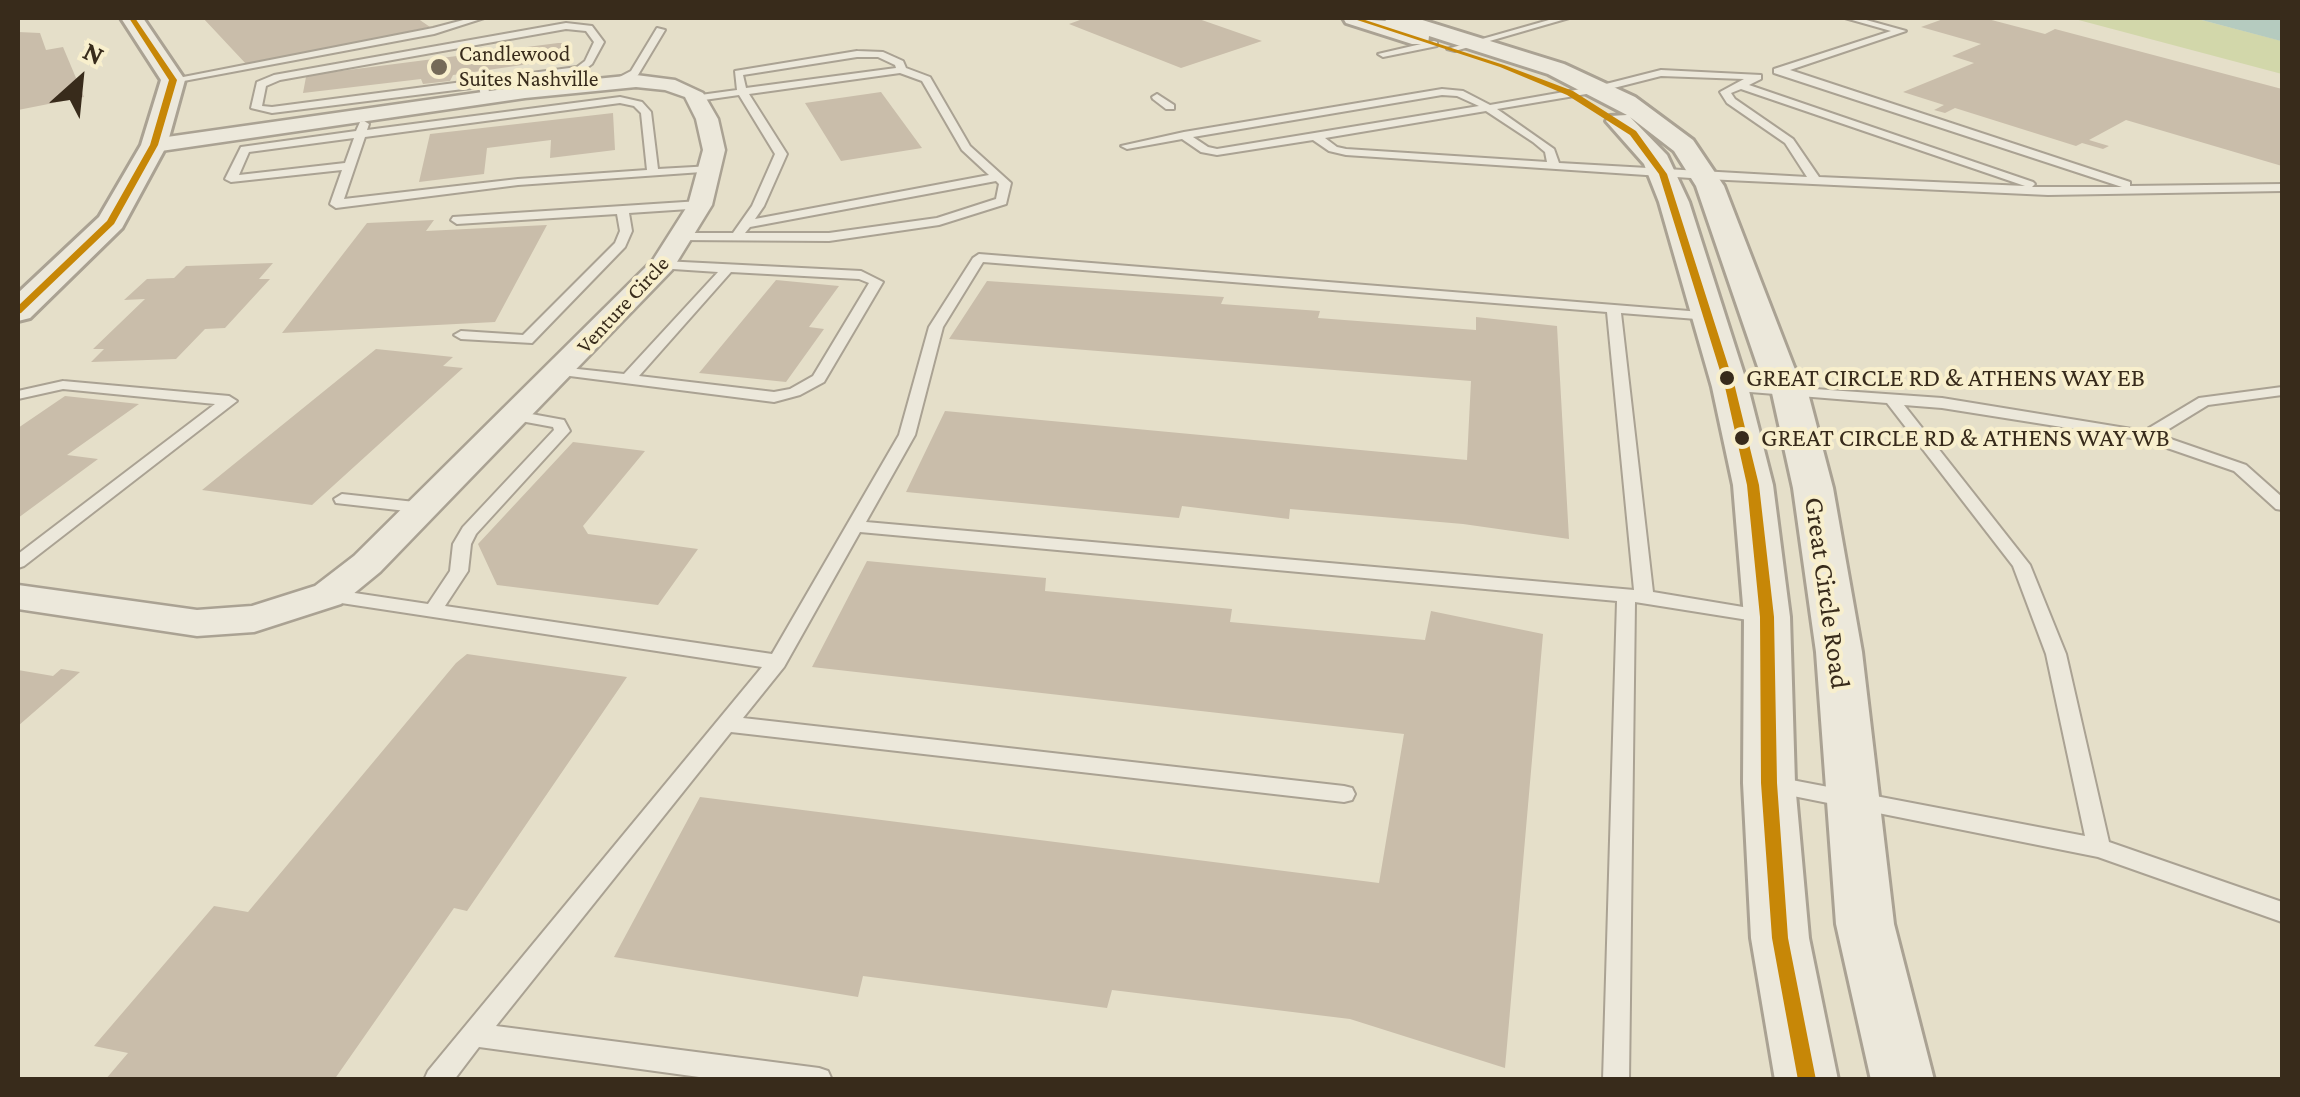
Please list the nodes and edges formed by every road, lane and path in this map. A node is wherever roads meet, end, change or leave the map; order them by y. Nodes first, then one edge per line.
1 (132, 18) edge
2 (480, 18) edge
3 (1354, 18) edge
4 (1564, 18) edge
5 (1850, 18) edge
6 (660, 30) dead end
7 (1389, 36) edge
8 (1453, 45) junction
9 (901, 70) junction
10 (1780, 70) junction
11 (1757, 78) junction
12 (173, 80) junction
13 (618, 82) junction
14 (1740, 85) junction
15 (484, 90) junction
16 (742, 91) junction
17 (1584, 91) junction
18 (1157, 97) dead end
19 (697, 98) junction
20 (1170, 108) dead end
21 (1488, 108) junction
22 (364, 124) junction
23 (1184, 135) junction
24 (1315, 136) junction
25 (311, 140) junction
26 (154, 145) junction
27 (1128, 146) dead end
28 (350, 166) junction
29 (1554, 166) junction
30 (712, 169) junction
31 (299, 172) junction
32 (653, 172) junction
33 (1663, 174) junction
34 (998, 176) junction
35 (1706, 176) junction
36 (1816, 180) junction
37 (2138, 188) junction
38 (2282, 188) edge
39 (2048, 190) junction
40 (700, 204) junction
41 (622, 210) junction
42 (457, 220) dead end
43 (742, 230) junction
44 (683, 237) junction
45 (663, 265) junction
46 (728, 268) junction
47 (1614, 309) junction
48 (18, 312) edge
49 (1709, 316) junction
50 (461, 335) dead end
51 (560, 372) junction
52 (628, 380) junction
53 (1730, 387) junction
54 (2282, 391) edge
55 (1790, 393) junction
56 (18, 395) edge
57 (1892, 400) junction
58 (515, 416) junction
59 (2147, 436) junction
60 (342, 499) dead end
61 (2282, 506) edge
62 (424, 508) junction
63 (854, 526) junction
64 (18, 562) edge
65 (328, 595) junction
66 (18, 596) edge
67 (1635, 596) junction
68 (432, 610) junction
69 (1767, 617) junction
70 (777, 662) junction
71 (726, 724) junction
72 (1768, 783) junction
73 (1344, 794) dead end
74 (1852, 800) junction
75 (2099, 848) junction
76 (2282, 912) edge
77 (474, 1035) junction
78 (437, 1080) edge
79 (819, 1080) edge
80 (1616, 1080) edge
81 (1807, 1080) edge
82 (1902, 1080) edge

1 - 12 street
2 - 12 lane
3 - 8 street, Great Circle Road
4 - 8 lane
5 - 10 lane
6 - 13 lane
7 - 8 street, Great Circle Road
8 - 17 street, Great Circle Road
9 - 16 lane
9 - 16 lane
9 - 34 lane
10 - 11 lane
10 - 37 lane
11 - 14 lane
11 - 17 lane
12 - 26 street
13 - 15 street
13 - 19 street
14 - 36 lane
14 - 39 lane
15 - 15 lane
15 - 22 street
16 - 19 lane
16 - 43 lane
17 - 21 lane
17 - 33 street, Great Circle Road
17 - 35 street, Great Circle Road
18 - 20 lane
19 - 30 street, Venture Circle
21 - 23 lane
21 - 24 lane
21 - 29 lane
22 - 25 lane
22 - 26 street
22 - 28 lane
22 - 32 lane
23 - 24 lane
23 - 27 lane
24 - 29 lane
25 - 31 lane
25 - 31 lane
26 - 48 street
28 - 31 lane
28 - 32 lane
29 - 33 lane
30 - 32 lane
30 - 40 street, Venture Circle
33 - 35 lane
33 - 49 street, Great Circle Road
34 - 43 lane
34 - 43 lane
35 - 36 lane
35 - 55 street, Great Circle Road
36 - 39 lane
37 - 38 lane
37 - 39 lane
40 - 41 lane
40 - 44 street, Venture Circle
41 - 42 lane
41 - 50 lane
43 - 44 lane
44 - 45 street, Venture Circle
45 - 46 lane
45 - 51 street, Venture Circle
46 - 52 lane
46 - 52 lane
47 - 49 lane
47 - 63 lane
47 - 67 lane
49 - 53 street, Great Circle Road
51 - 52 lane
51 - 58 street, Venture Circle
53 - 55 lane
53 - 69 street, Great Circle Road
54 - 59 lane
55 - 57 lane
55 - 74 street, Great Circle Road
56 - 64 lane
57 - 59 lane
57 - 75 lane
58 - 62 street, Venture Circle
58 - 68 lane
59 - 61 lane
60 - 62 lane
62 - 65 street, Venture Circle
63 - 67 lane
63 - 70 lane
65 - 66 street, Venture Circle
65 - 68 lane
67 - 69 lane
67 - 80 lane
68 - 70 lane
69 - 72 street, Great Circle Road
70 - 71 lane
71 - 73 lane
71 - 77 lane
72 - 74 lane
72 - 81 street, Great Circle Road
74 - 75 lane
74 - 82 street, Great Circle Road
75 - 76 lane
77 - 78 lane
77 - 79 lane

